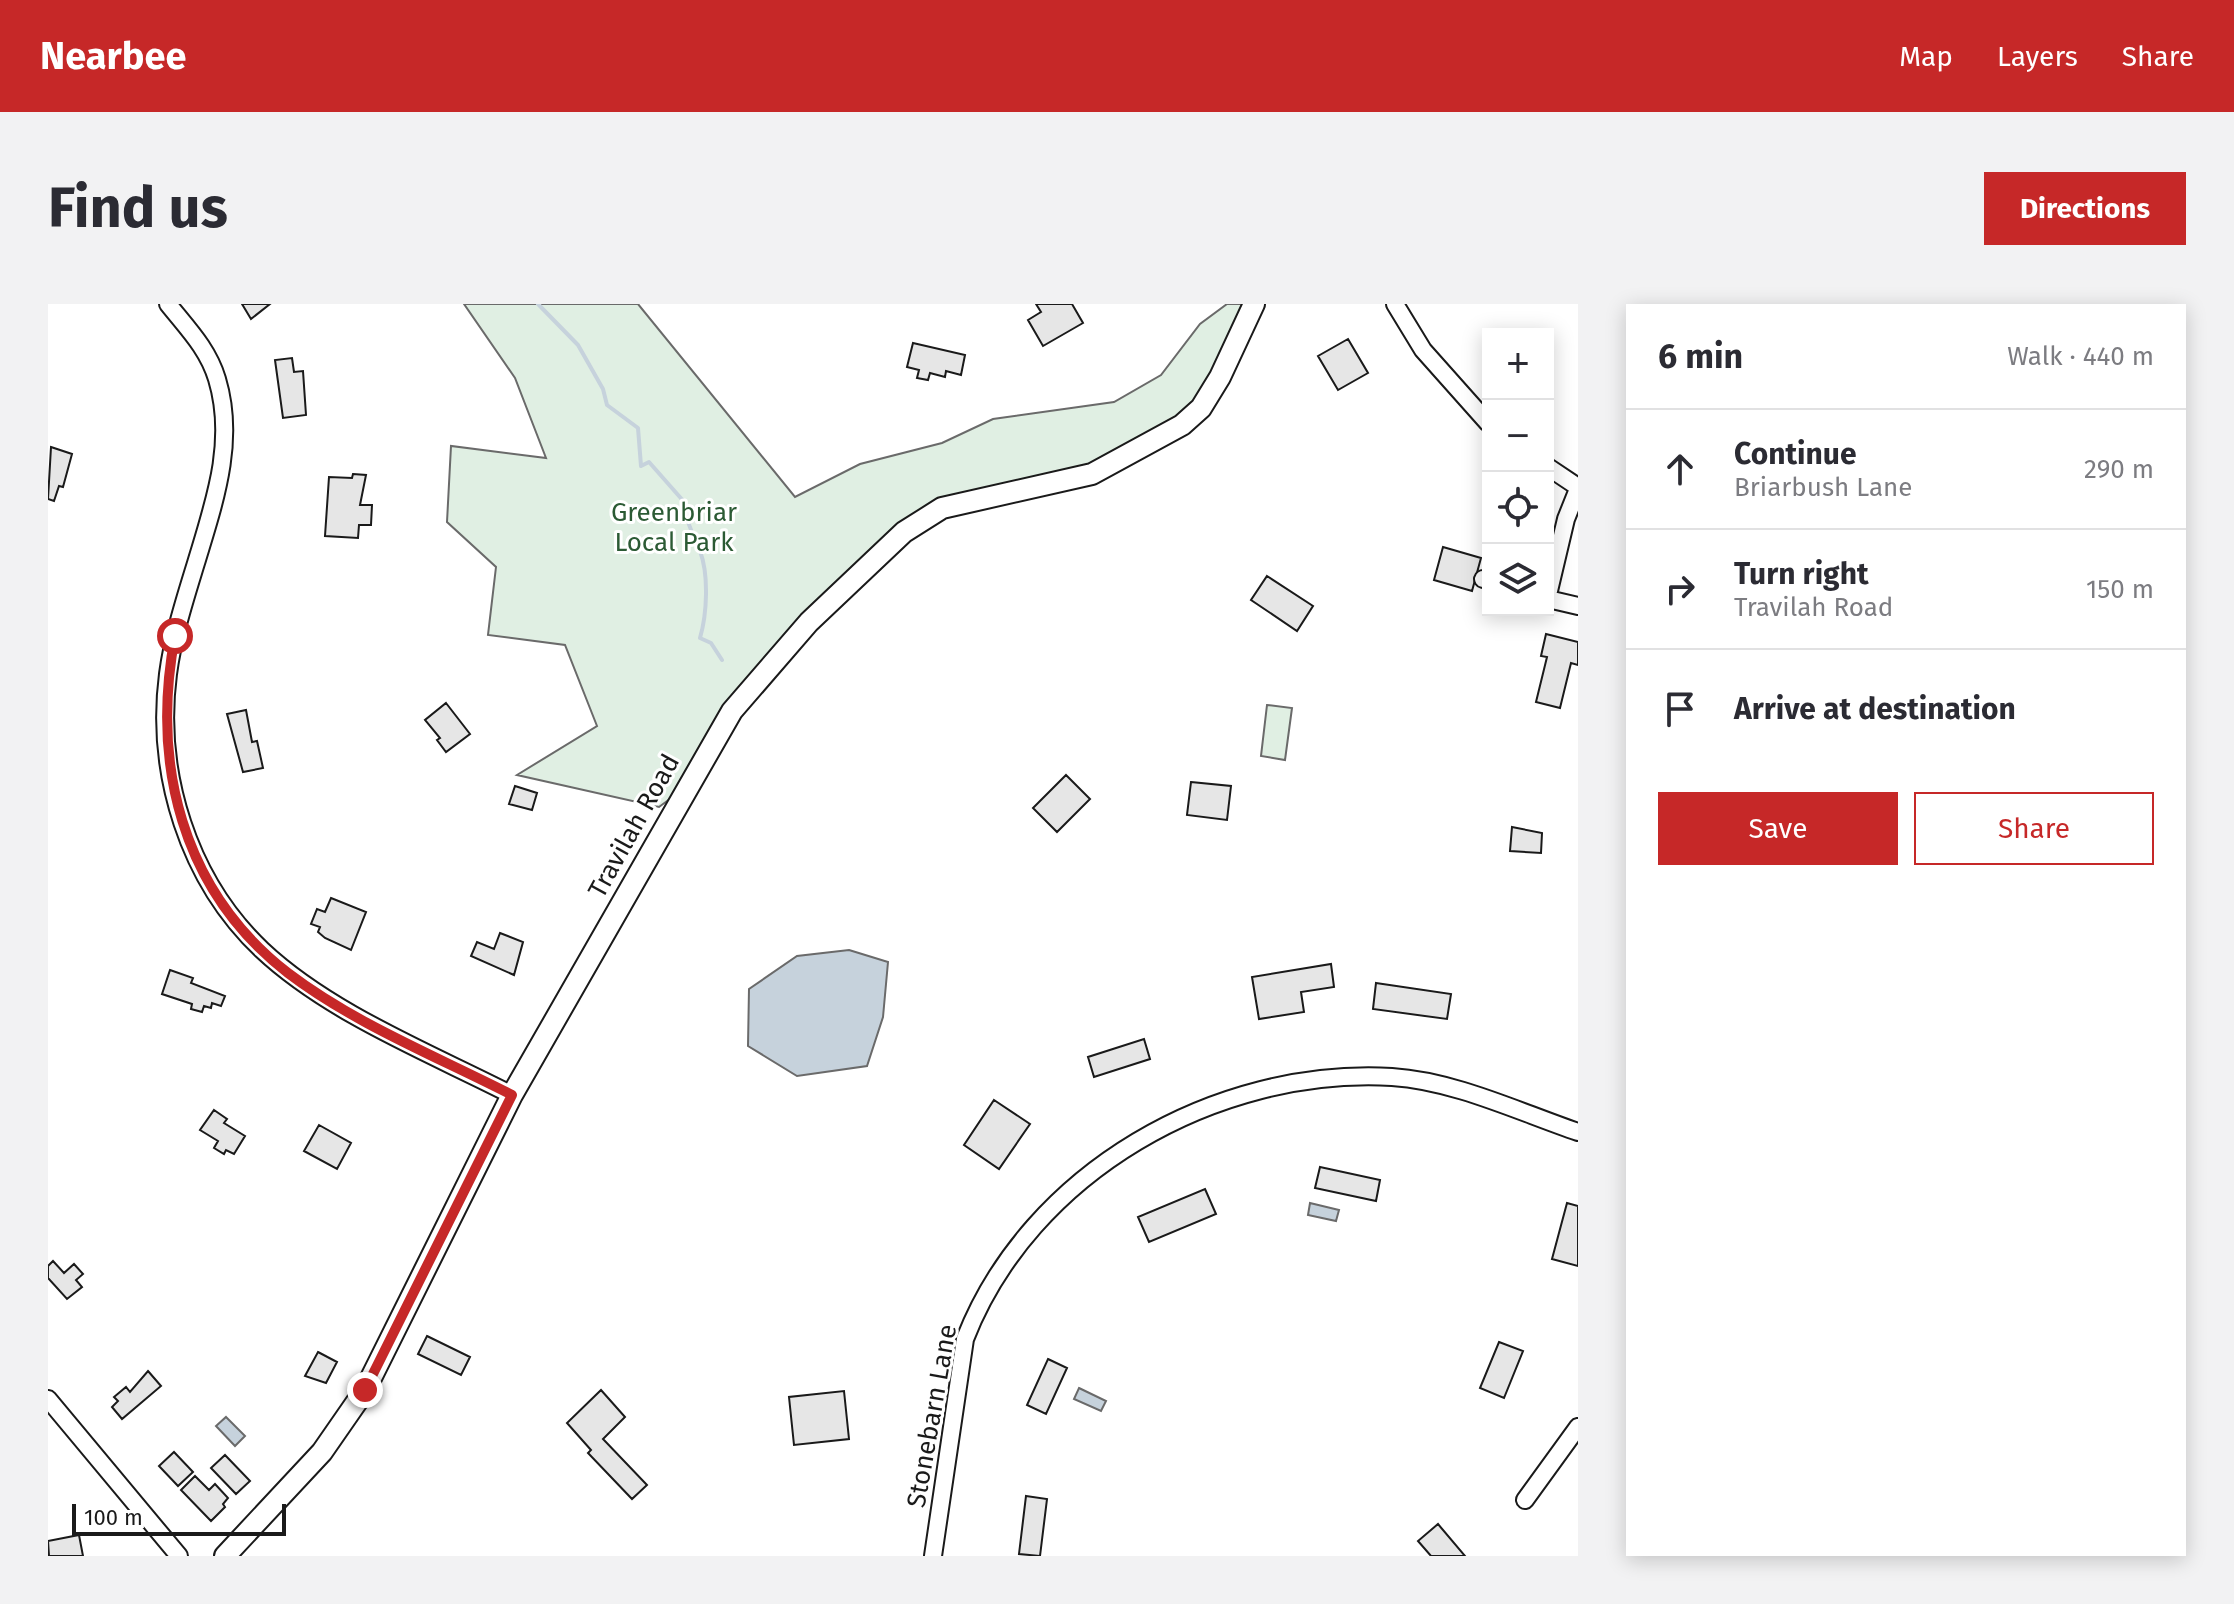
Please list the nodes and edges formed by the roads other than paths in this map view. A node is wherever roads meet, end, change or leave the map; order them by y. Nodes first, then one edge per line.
1 (168, 304) edge
2 (1254, 304) edge
3 (1395, 304) edge
4 (1482, 416) edge
5 (1554, 471) edge
6 (1578, 488) edge
7 (1554, 571) edge
8 (1554, 599) edge
9 (1578, 606) edge
10 (512, 1095) junction
11 (1578, 1132) edge
12 (48, 1399) edge
13 (1578, 1427) edge
14 (1525, 1500) dead end
15 (179, 1556) edge
16 (225, 1556) edge
17 (933, 1556) edge

1 - 10 street
2 - 10 main road, Travilah Road
3 - 4 street
5 - 6 street
6 - 7 street
8 - 9 street
10 - 16 main road, Travilah Road
11 - 17 street, Stonebarn Lane
12 - 15 street
13 - 14 street

